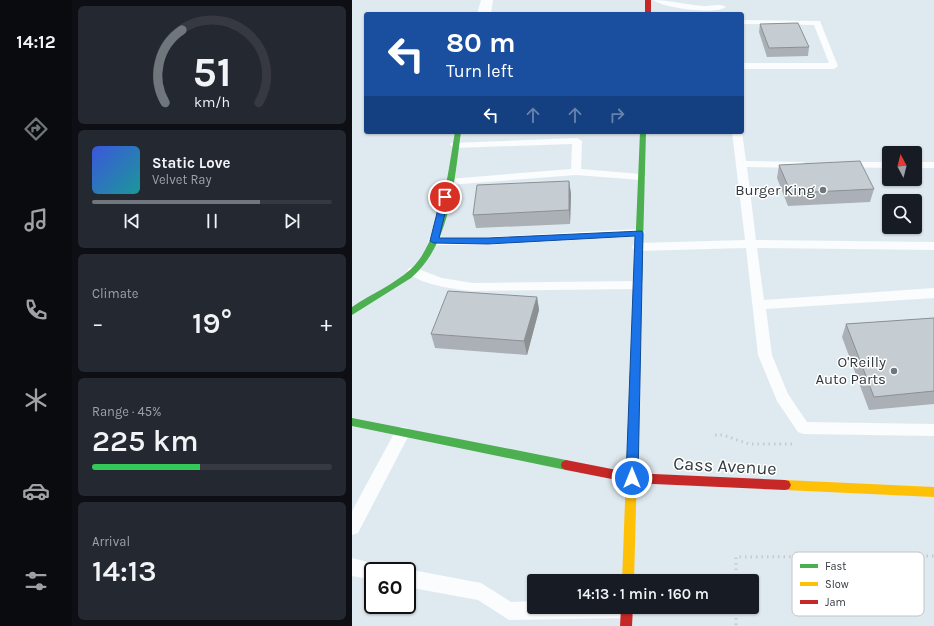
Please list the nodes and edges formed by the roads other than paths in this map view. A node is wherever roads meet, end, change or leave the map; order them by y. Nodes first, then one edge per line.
1 (486, 0) edge
2 (648, 0) edge
3 (657, 0) edge
4 (689, 0) edge
5 (722, 7) edge
6 (484, 12) edge
7 (648, 12) edge
8 (744, 22) edge
9 (744, 66) edge
10 (458, 134) edge
11 (643, 134) edge
12 (737, 134) edge
13 (455, 145) junction
14 (741, 164) junction
15 (811, 165) edge
16 (834, 165) edge
17 (882, 165) edge
18 (922, 165) edge
19 (934, 165) edge
20 (576, 172) junction
21 (641, 177) junction
22 (448, 182) junction
23 (639, 233) junction
24 (434, 241) junction
25 (751, 244) junction
26 (934, 246) edge
27 (638, 247) junction
28 (414, 271) junction
29 (637, 285) junction
30 (934, 293) edge
31 (759, 305) junction
32 (352, 312) edge
33 (352, 422) edge
34 (934, 430) edge
35 (402, 433) junction
36 (632, 478) junction
37 (934, 492) edge
38 (352, 527) edge
39 (352, 567) edge
40 (364, 569) edge
41 (628, 574) edge
42 (416, 580) edge
43 (527, 611) edge

1 - 6 street
2 - 7 main road
3 - 5 lane
4 - 5 lane
8 - 9 lane
10 - 13 main road
11 - 21 main road
12 - 14 lane
13 - 20 lane
13 - 22 main road
14 - 15 lane
14 - 25 lane
16 - 17 lane
18 - 19 lane
20 - 21 lane
20 - 22 lane
21 - 23 main road
22 - 24 main road
23 - 24 lane
23 - 27 main road
24 - 28 main road
25 - 26 lane
25 - 27 lane
25 - 31 lane
27 - 29 main road
28 - 29 lane
28 - 32 main road
29 - 36 main road
30 - 31 lane
31 - 34 lane
33 - 35 main road, Cass Avenue
35 - 36 main road, Cass Avenue
35 - 38 lane
36 - 37 main road, Cass Avenue
36 - 41 main road
39 - 40 lane
42 - 43 lane

